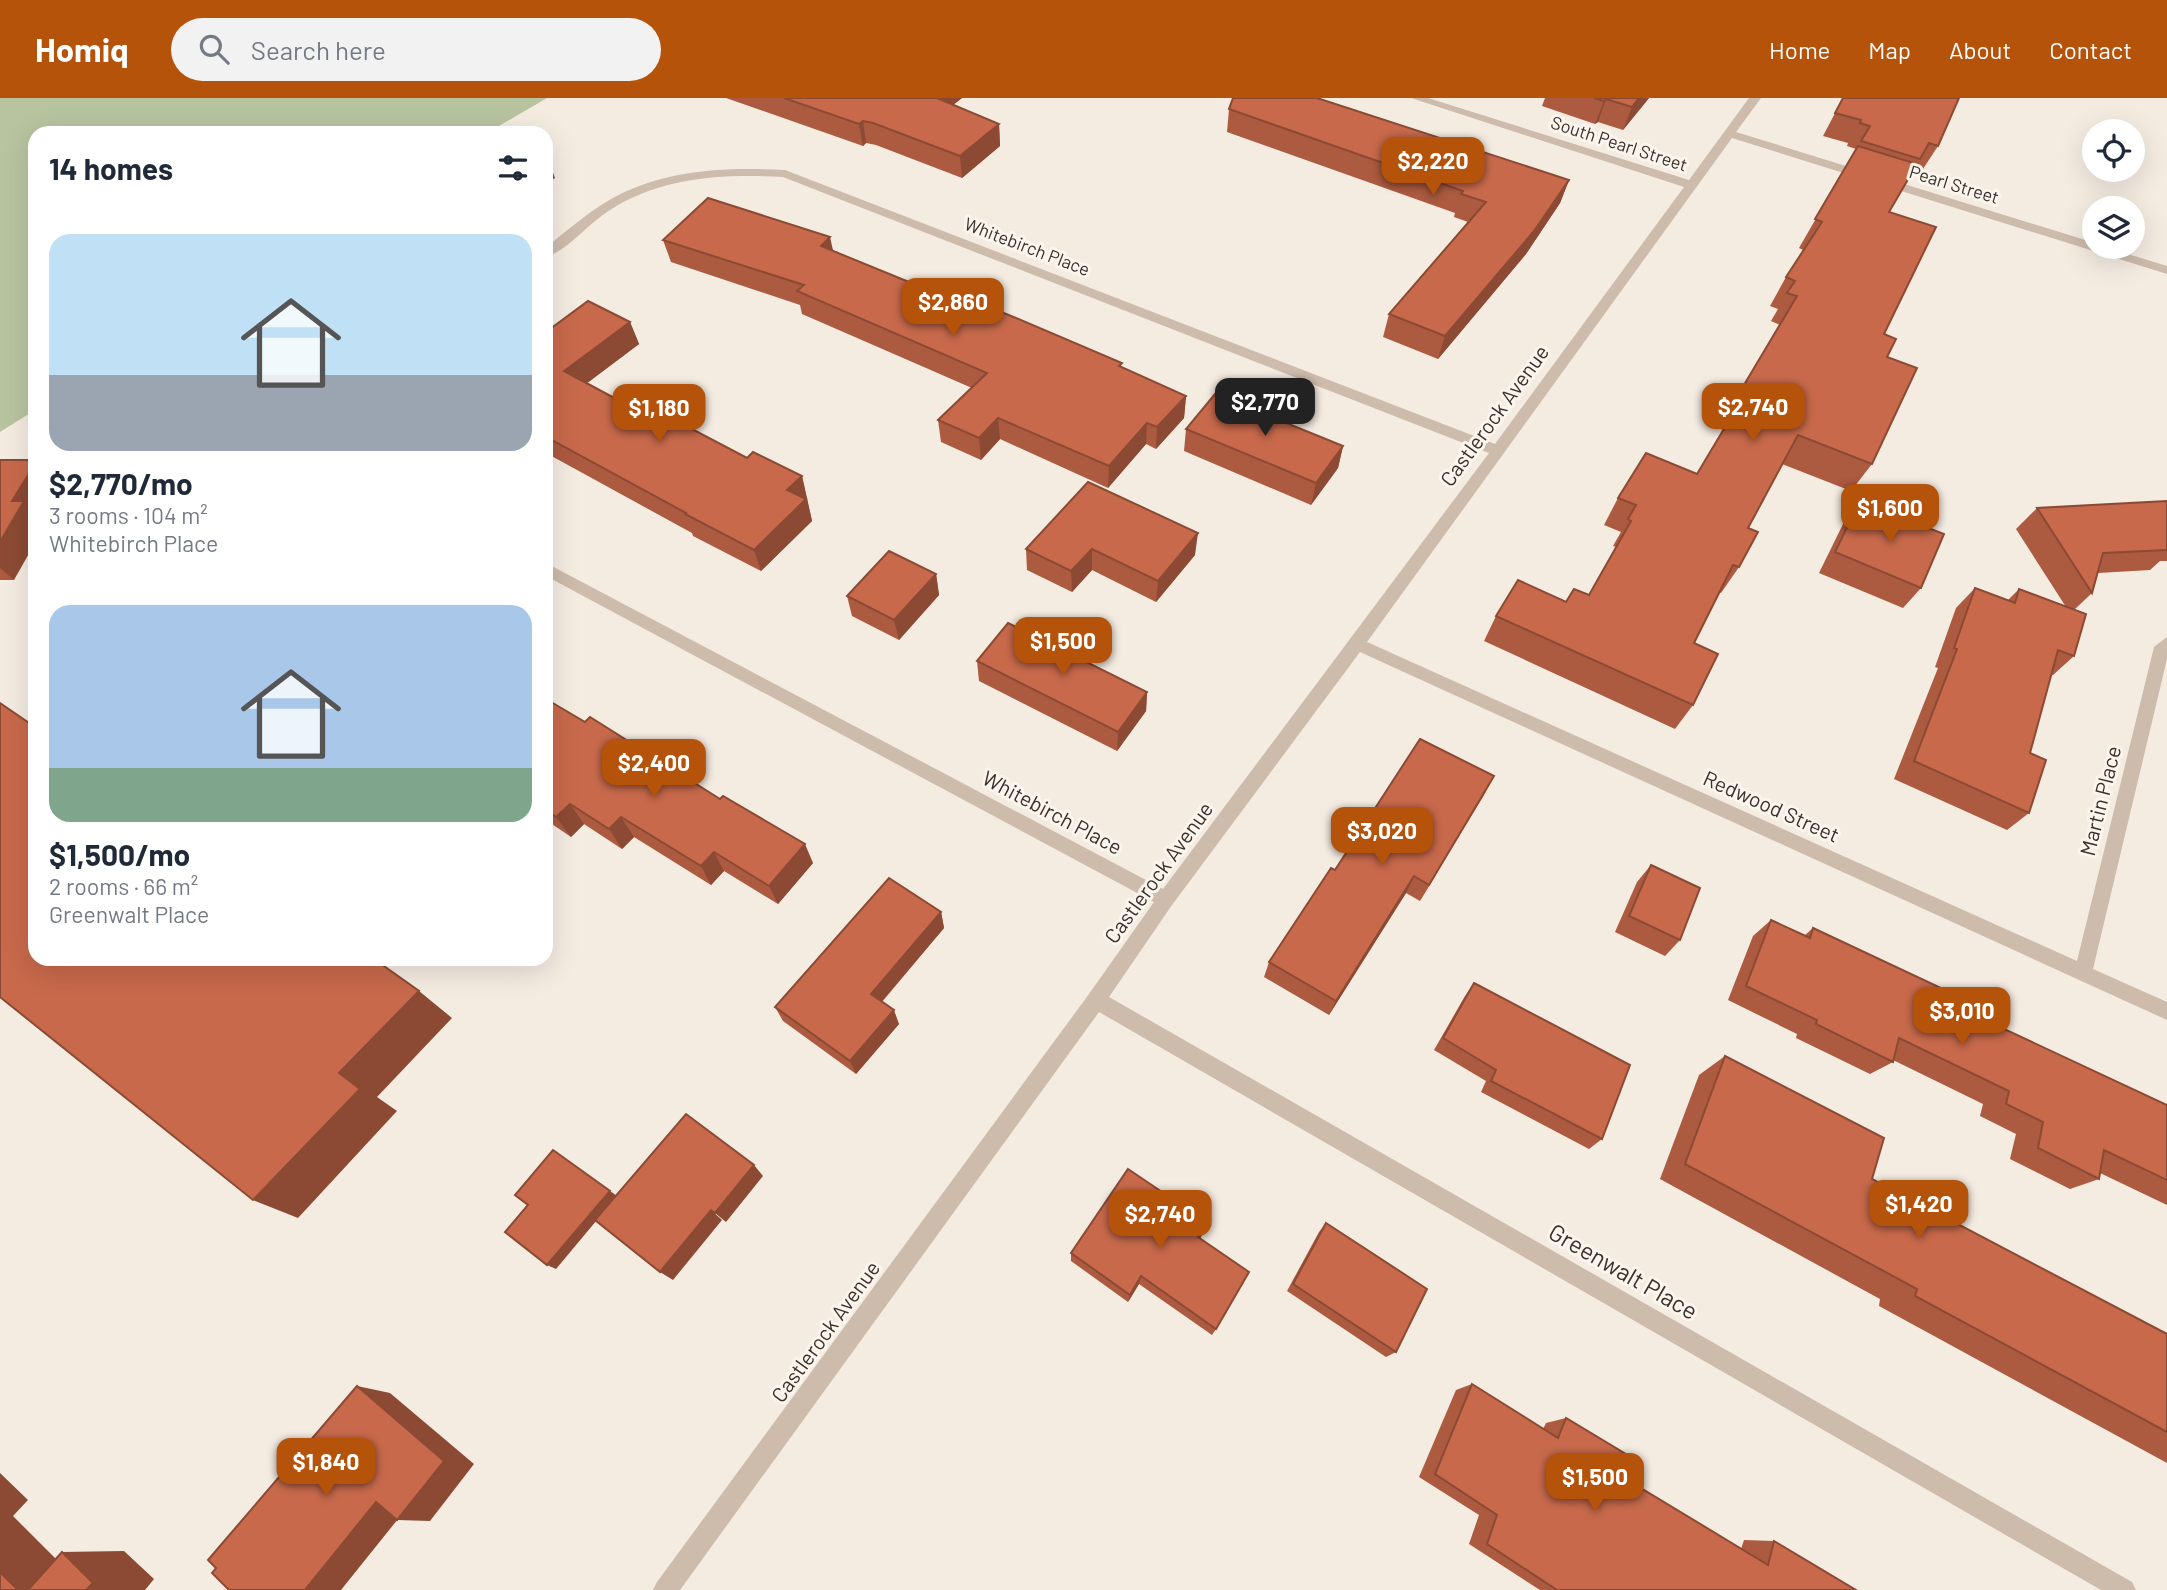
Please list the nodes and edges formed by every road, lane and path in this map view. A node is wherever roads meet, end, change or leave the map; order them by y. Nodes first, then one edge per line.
1 (1417, 98) edge
2 (1755, 98) edge
3 (1730, 134) junction
4 (1691, 185) junction
5 (553, 248) edge
6 (2167, 270) edge
7 (1498, 451) junction
8 (553, 573) edge
9 (2167, 643) edge
10 (1357, 644) junction
11 (1166, 899) junction
12 (2083, 973) junction
13 (1096, 1000) junction
14 (2167, 1011) edge
15 (665, 1590) edge
16 (2124, 1590) edge

1 - 4 street, South Pearl Street
2 - 3 street
3 - 4 street, Castlerock Avenue
3 - 6 street, Pearl Street
4 - 7 street, Castlerock Avenue
5 - 7 street, Whitebirch Place
7 - 10 street, Castlerock Avenue
8 - 11 street, Whitebirch Place
9 - 12 street, Martin Place
10 - 11 street, Castlerock Avenue
10 - 12 street, Redwood Street
11 - 13 street, Castlerock Avenue
12 - 14 street, Redwood Street
13 - 15 street, Castlerock Avenue
13 - 16 street, Greenwalt Place

